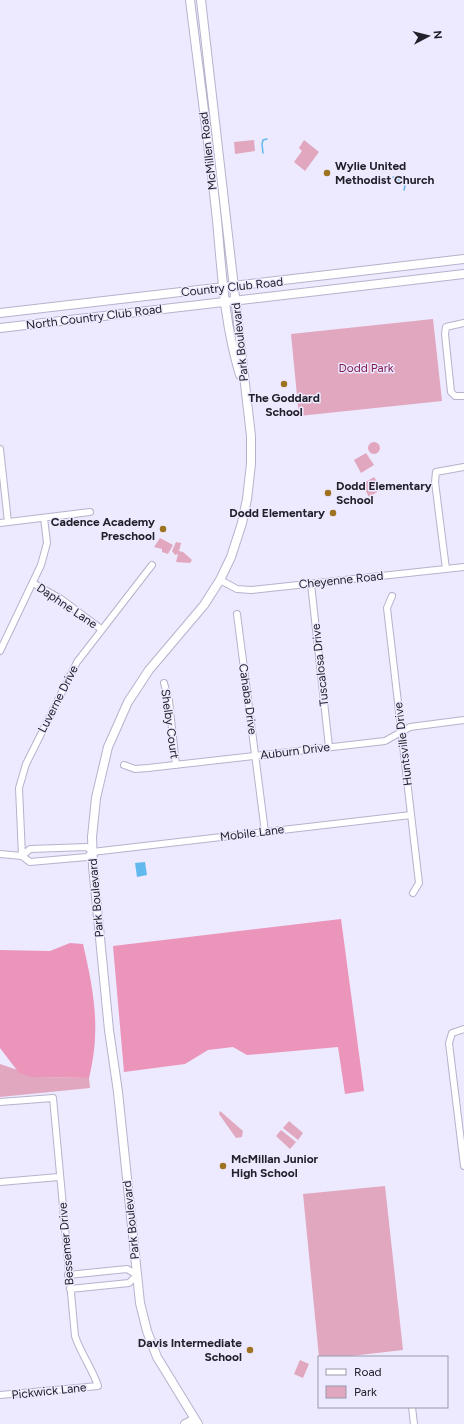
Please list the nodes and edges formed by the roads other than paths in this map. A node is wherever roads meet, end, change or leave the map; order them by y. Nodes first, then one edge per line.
1 (190, 0) edge
2 (202, 0) edge
3 (464, 259) edge
4 (378, 270) junction
5 (464, 274) edge
6 (380, 284) junction
7 (234, 286) junction
8 (222, 288) junction
9 (236, 300) junction
10 (223, 302) junction
11 (0, 313) edge
12 (464, 323) edge
13 (0, 328) edge
14 (464, 396) edge
15 (247, 397) junction
16 (0, 450) edge
17 (464, 467) edge
18 (90, 512) dead end
19 (44, 518) junction
20 (8, 522) junction
21 (0, 523) edge
22 (152, 565) dead end
23 (464, 567) edge
24 (446, 569) junction
25 (220, 580) junction
26 (33, 583) junction
27 (310, 584) junction
28 (392, 596) dead end
29 (237, 614) dead end
30 (101, 629) junction
31 (0, 651) edge
32 (164, 683) dead end
33 (464, 720) edge
34 (402, 732) junction
35 (329, 747) junction
36 (256, 756) junction
37 (124, 764) dead end
38 (176, 765) junction
39 (411, 815) junction
40 (265, 832) junction
41 (92, 852) junction
42 (0, 854) edge
43 (22, 856) junction
44 (413, 893) dead end
45 (464, 1029) edge
46 (0, 1102) edge
47 (464, 1166) edge
48 (59, 1177) junction
49 (0, 1182) edge
50 (68, 1275) junction
51 (137, 1276) junction
52 (70, 1289) junction
53 (98, 1386) joint
54 (0, 1395) edge
55 (412, 1408) edge
56 (196, 1421) edge
57 (185, 1424) edge
58 (414, 1424) edge

1 - 8 main road, McMillen Road
2 - 7 main road, McMillen Road
3 - 4 main road, Country Club Road
4 - 6 main road
4 - 7 main road, Country Club Road
5 - 6 main road, Country Club Road
6 - 9 main road, Country Club Road
7 - 8 main road, Country Club Road
7 - 9 main road, Park Boulevard
8 - 10 main road, McMillen Road
8 - 11 main road, Country Club Road
9 - 10 main road, North Country Club Road
9 - 15 main road, Park Boulevard
10 - 13 main road, North Country Club Road
10 - 15 main road, Park Boulevard
12 - 14 street
15 - 25 main road, Park Boulevard
16 - 20 street
17 - 24 street
18 - 19 street
19 - 20 street
19 - 26 street
20 - 21 street
22 - 30 street, Luverne Drive
23 - 24 street, Cheyenne Road
24 - 27 street, Cheyenne Road
25 - 27 street, Cheyenne Road
25 - 41 main road, Park Boulevard
26 - 30 street, Daphne Lane
26 - 31 street
27 - 35 street, Tuscalosa Drive
28 - 34 street, Huntsville Drive
29 - 36 street, Cahaba Drive
30 - 43 street, Luverne Drive
32 - 38 street, Shelby Court
33 - 34 street, Auburn Drive
34 - 35 street, Auburn Drive
34 - 39 street, Huntsville Drive
35 - 36 street, Auburn Drive
36 - 38 street, Auburn Drive
36 - 40 street, Cahaba Drive
37 - 38 street, Auburn Drive
39 - 40 street, Mobile Lane
39 - 44 street, Huntsville Drive
40 - 41 street, Mobile Lane
41 - 43 street
41 - 43 street
41 - 51 main road, Park Boulevard
42 - 43 street
45 - 47 street
46 - 48 street, Bessemer Drive
48 - 49 street
48 - 50 street, Bessemer Drive
50 - 51 street
50 - 52 street, Bessemer Drive
51 - 52 street
51 - 56 main road, Park Boulevard
52 - 53 street, Bessemer Drive
53 - 54 street, Pickwick Lane
55 - 58 street
56 - 57 main road

